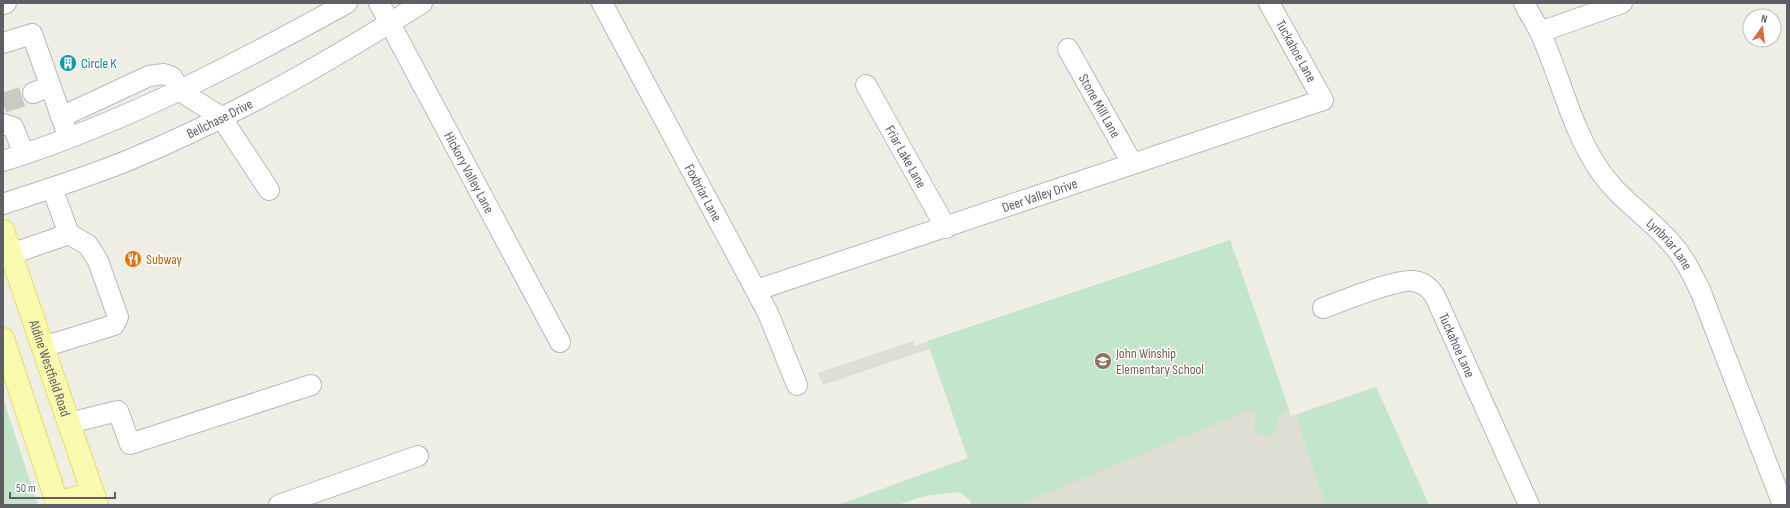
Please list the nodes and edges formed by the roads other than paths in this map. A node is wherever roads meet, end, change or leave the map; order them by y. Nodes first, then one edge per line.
1 (6, 3) edge
2 (347, 3) edge
3 (379, 3) edge
4 (422, 3) edge
5 (602, 3) edge
6 (1269, 3) edge
7 (1524, 3) edge
8 (1622, 3) edge
9 (3, 4) edge
10 (390, 23) junction
11 (1540, 32) junction
12 (3, 43) edge
13 (1068, 49) dead end
14 (866, 86) dead end
15 (180, 91) junction
16 (1323, 100) joint
17 (61, 117) junction
18 (221, 118) junction
19 (3, 124) edge
20 (69, 139) junction
21 (24, 154) junction
22 (3, 161) edge
23 (1132, 163) junction
24 (52, 188) junction
25 (269, 190) dead end
26 (3, 204) edge
27 (946, 228) junction
28 (3, 231) edge
29 (69, 234) junction
30 (11, 254) junction
31 (757, 290) junction
32 (1323, 308) dead end
33 (3, 340) edge
34 (560, 342) dead end
35 (43, 347) junction
36 (310, 385) dead end
37 (796, 385) dead end
38 (69, 423) junction
39 (418, 456) dead end
40 (95, 499) edge
41 (57, 504) edge
42 (279, 505) edge
43 (1529, 505) edge
44 (1783, 505) edge

1 - 9 street
2 - 15 street
3 - 10 street, Hickory Valley Lane
4 - 10 street, Bellchase Drive
5 - 31 street, Foxbriar Lane
6 - 16 street, Tuckahoe Lane
7 - 11 street, Lynbriar Lane
8 - 11 street
10 - 18 street, Bellchase Drive
10 - 34 street, Hickory Valley Lane
11 - 44 street, Lynbriar Lane
12 - 17 street
13 - 23 street, Stone Mill Lane
14 - 27 street, Friar Lake Lane
15 - 17 street
15 - 18 street
15 - 20 street
16 - 23 street, Deer Valley Drive
17 - 20 street
18 - 24 street, Bellchase Drive
18 - 25 street
19 - 21 street
20 - 21 street
21 - 22 street
23 - 27 street, Deer Valley Drive
24 - 26 street, Bellchase Drive
24 - 29 street
27 - 31 street, Deer Valley Drive
28 - 30 main road, Aldine Westfield Road
29 - 30 street
29 - 35 street
30 - 35 main road, Aldine Westfield Road
31 - 37 street, Foxbriar Lane
32 - 43 street, Tuckahoe Lane
33 - 41 main road
35 - 38 main road, Aldine Westfield Road
36 - 38 street
38 - 40 main road, Aldine Westfield Road
39 - 42 street
40 - 41 main road

